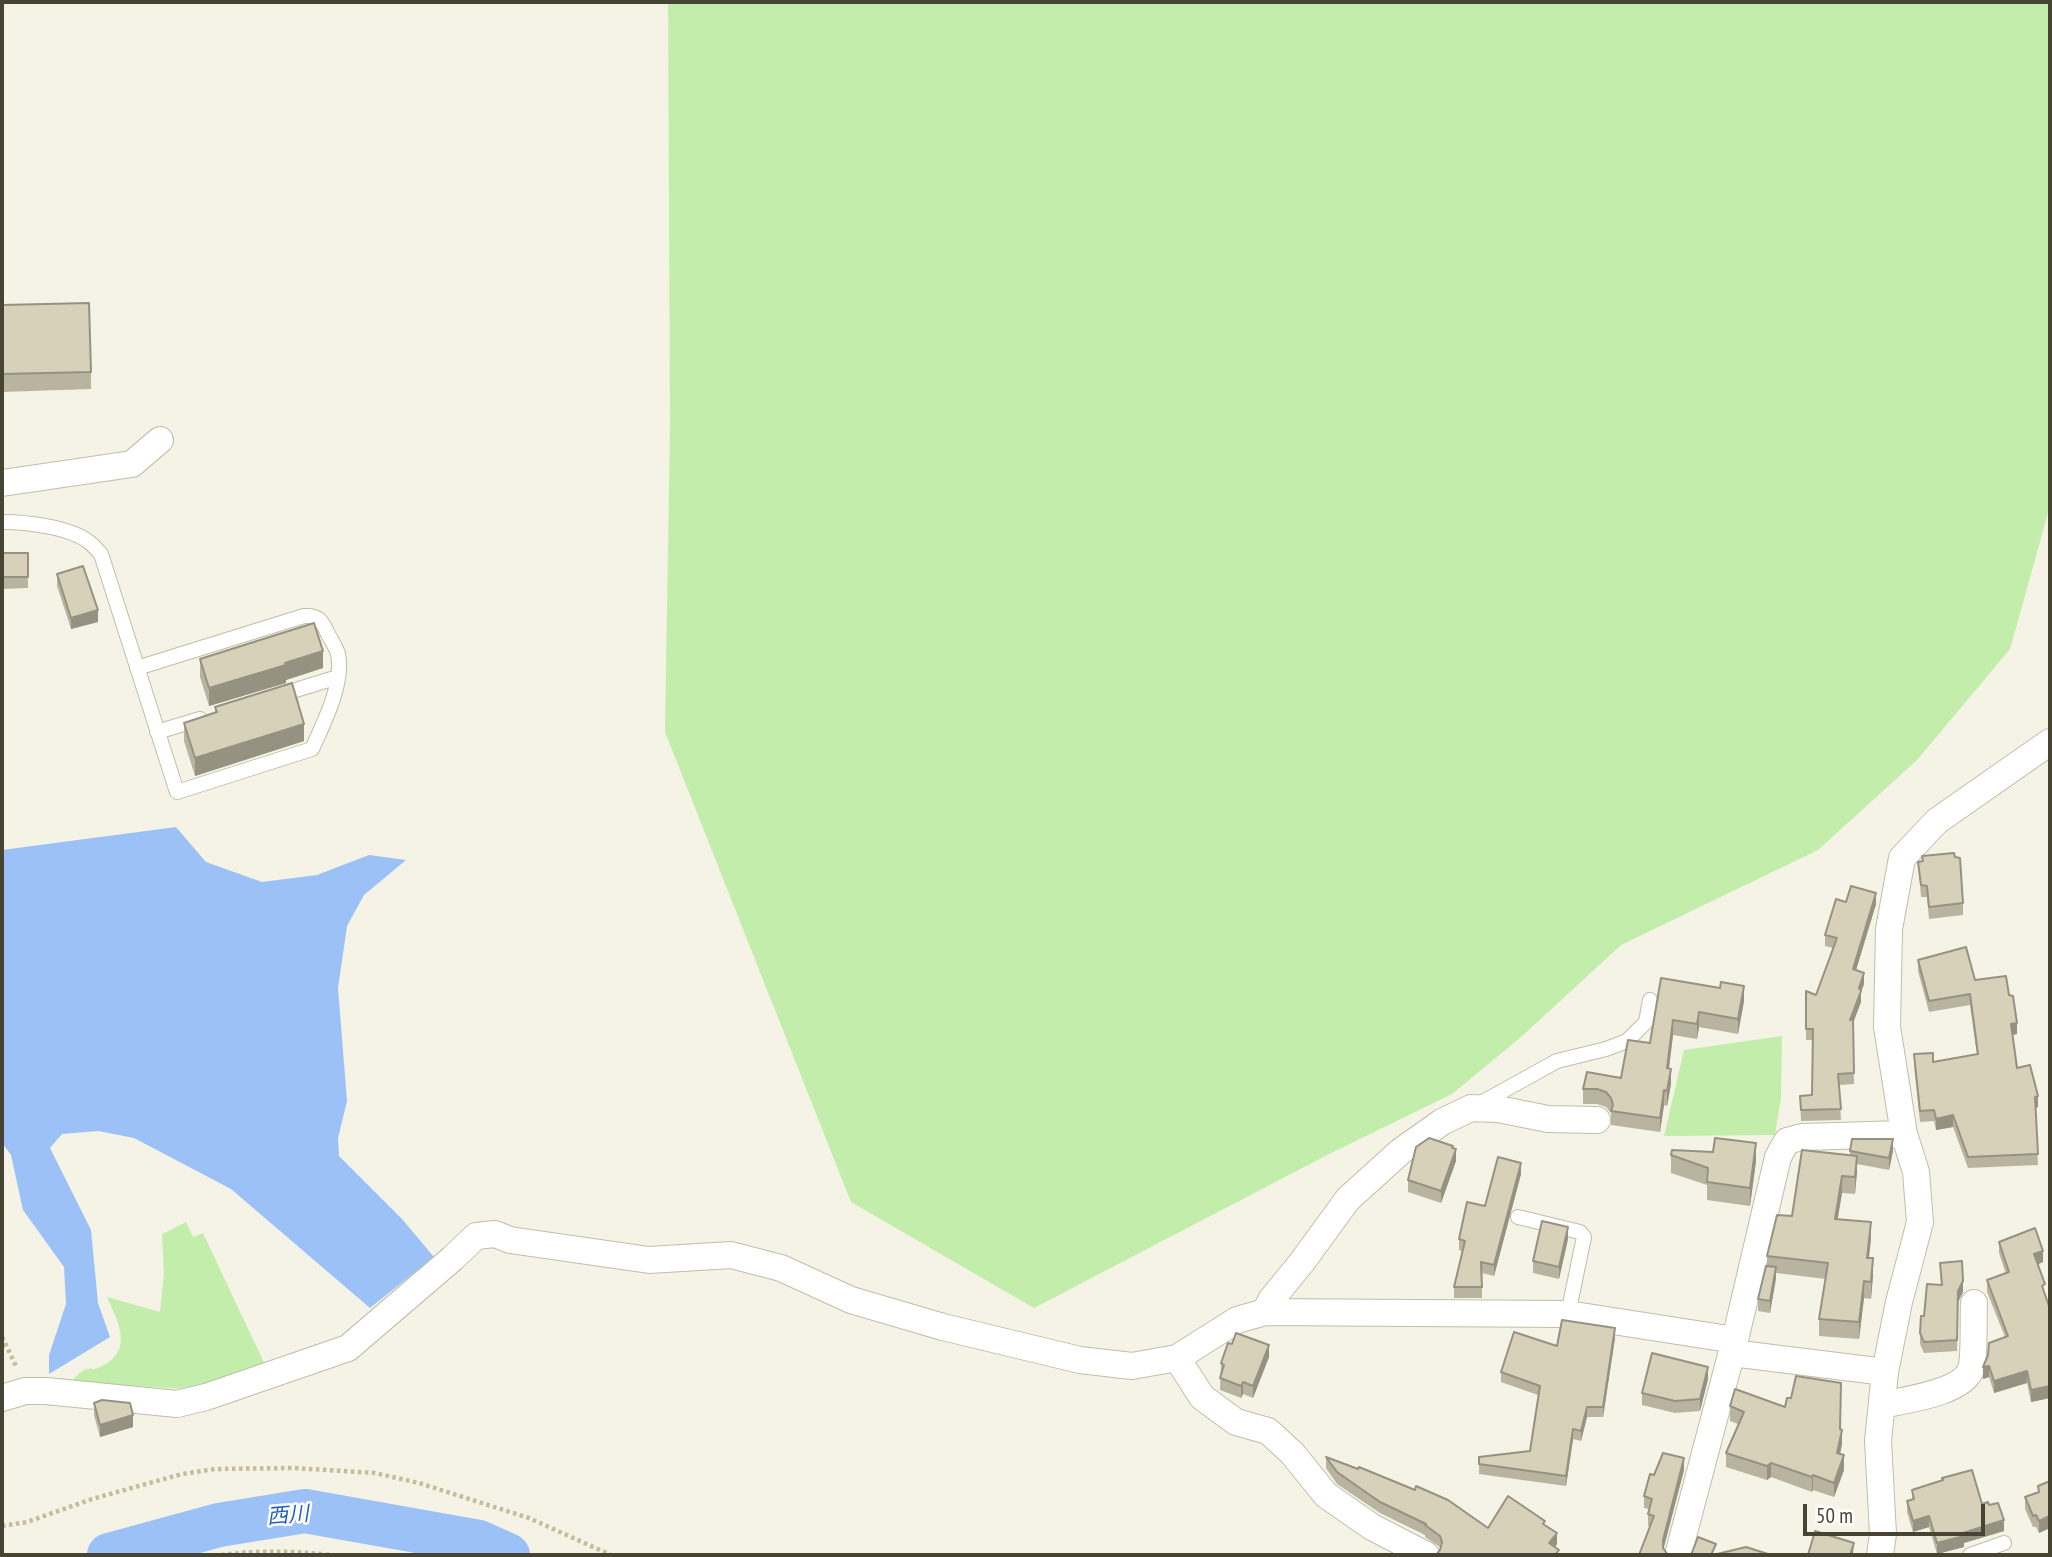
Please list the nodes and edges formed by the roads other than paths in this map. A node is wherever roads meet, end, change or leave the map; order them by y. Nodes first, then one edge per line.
1 (160, 440) dead end
2 (2, 483) edge
3 (2, 522) edge
4 (137, 668) junction
5 (338, 677) junction
6 (261, 700) edge
7 (209, 716) edge
8 (157, 732) junction
9 (2050, 742) edge
10 (1650, 1000) dead end
11 (1471, 1108) junction
12 (1597, 1120) dead end
13 (1904, 1134) junction
14 (1518, 1217) dead end
15 (1974, 1303) dead end
16 (1265, 1312) junction
17 (1568, 1314) junction
18 (1733, 1347) junction
19 (1177, 1358) junction
20 (1885, 1372) junction
21 (2, 1398) edge
22 (1882, 1405) junction
23 (2004, 1543) dead end
24 (1426, 1555) edge
25 (1678, 1555) edge
26 (1880, 1555) edge
27 (1970, 1555) edge

1 - 2 street
3 - 4 lane
4 - 5 lane
4 - 8 lane
5 - 6 lane
5 - 8 lane
7 - 8 lane
9 - 13 street
10 - 11 lane
11 - 12 street
11 - 16 street
13 - 18 street
13 - 20 street
14 - 17 lane
15 - 22 street
16 - 17 street
16 - 19 street
17 - 18 street
18 - 20 street
18 - 25 street
19 - 21 street
19 - 24 street
20 - 22 street
22 - 26 street
23 - 27 lane

